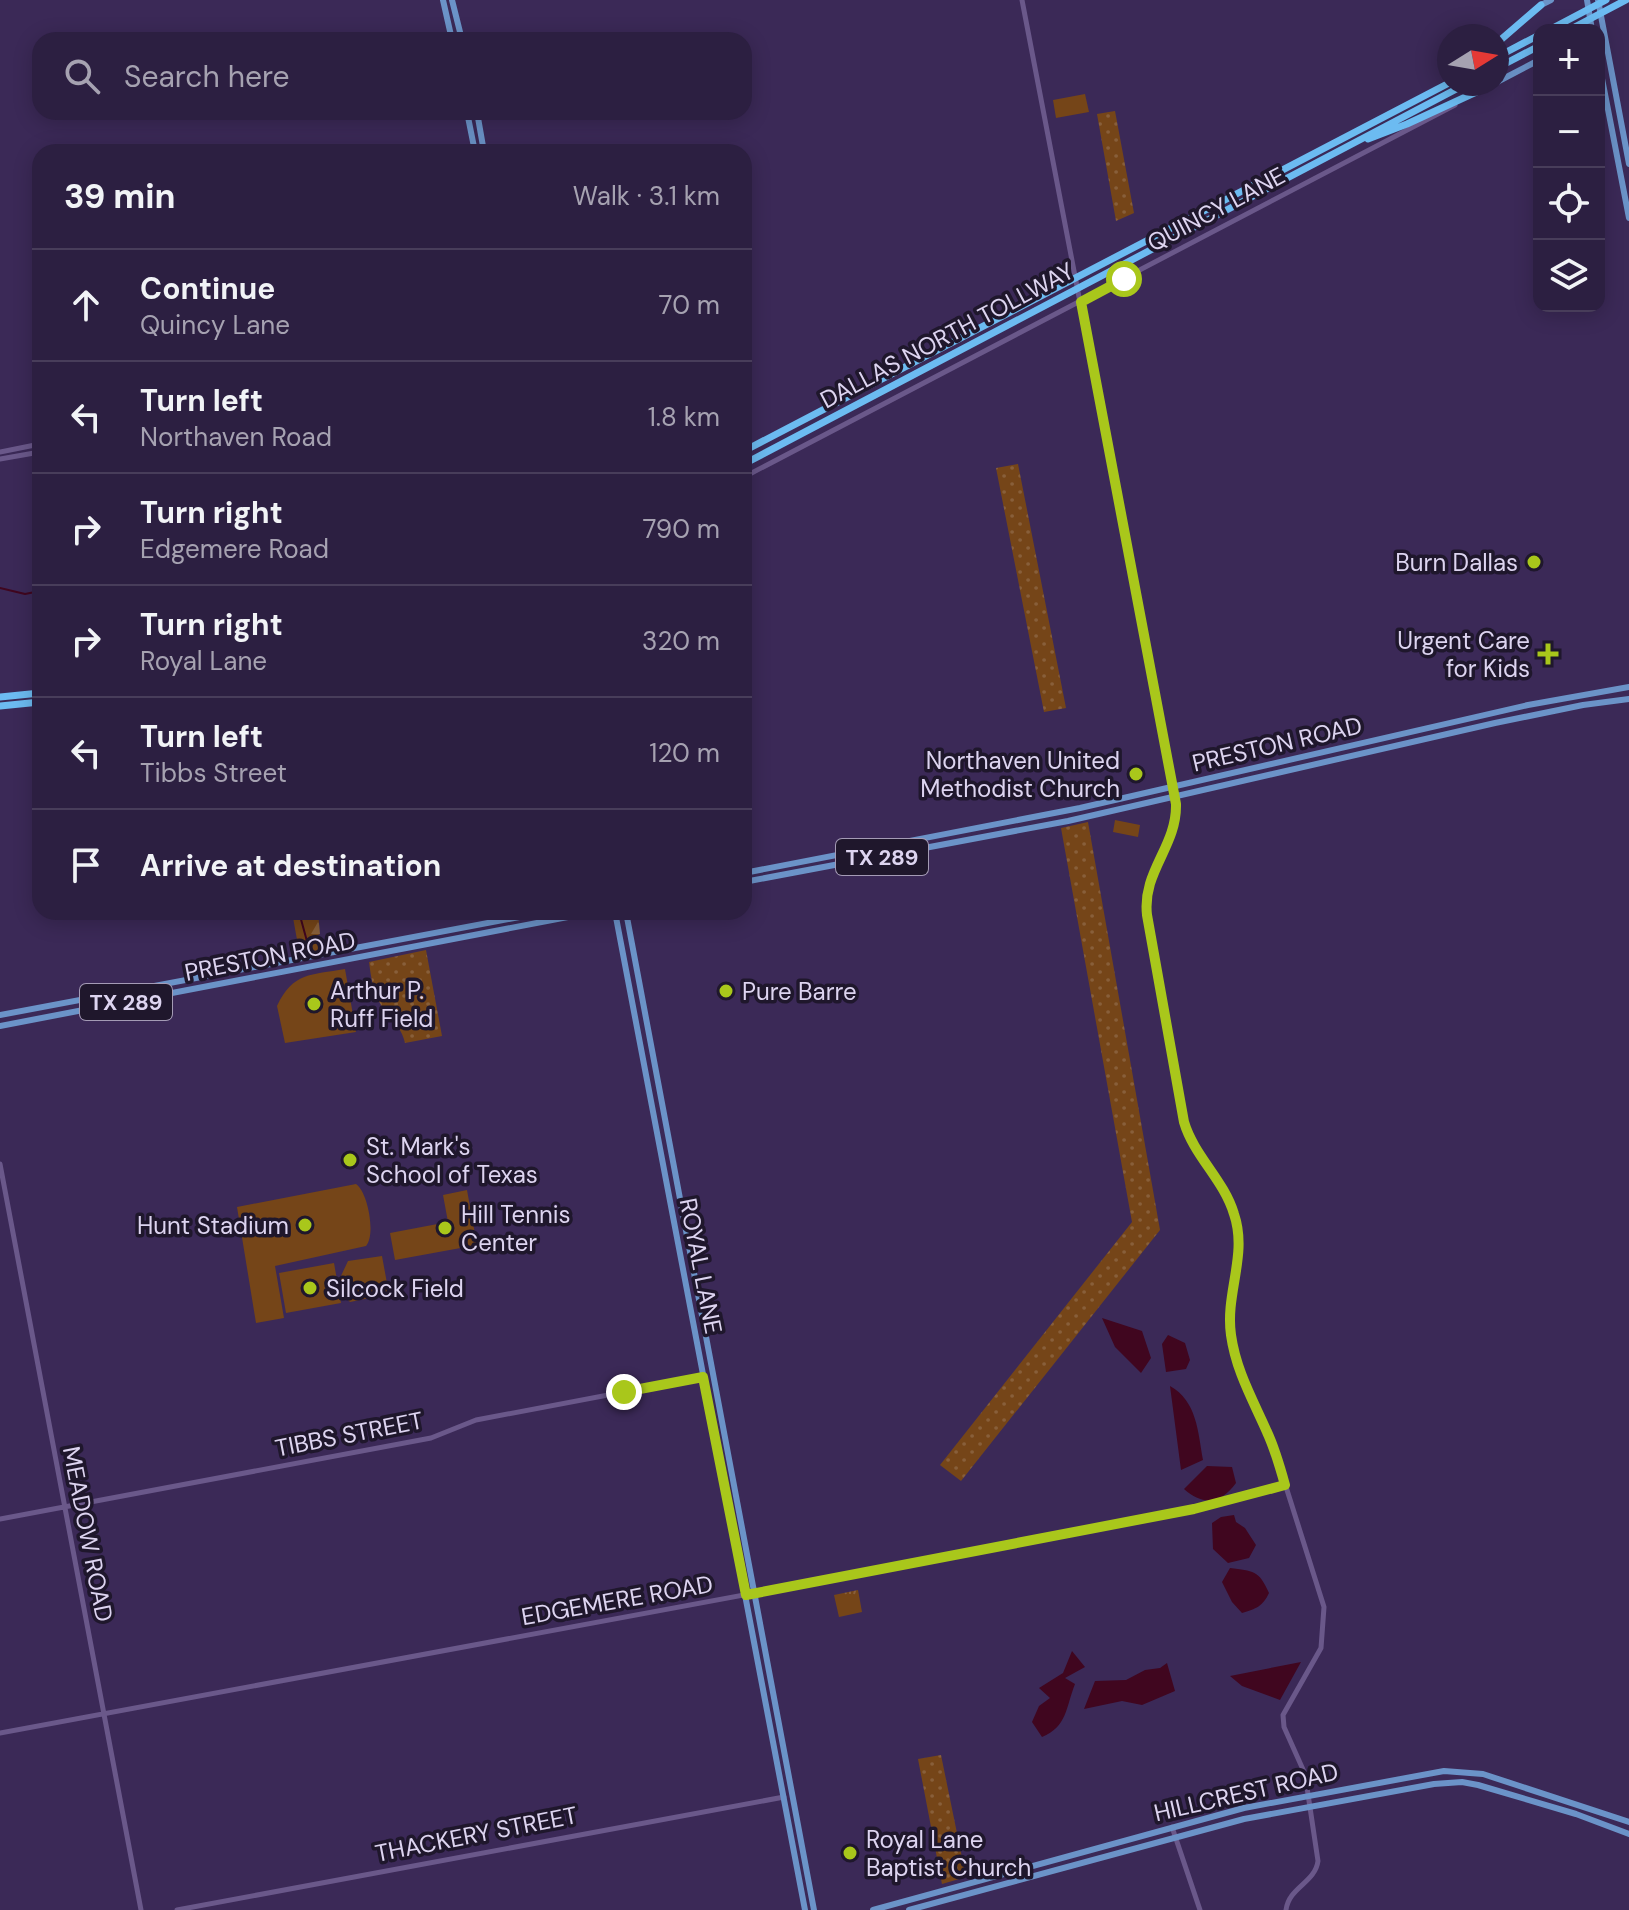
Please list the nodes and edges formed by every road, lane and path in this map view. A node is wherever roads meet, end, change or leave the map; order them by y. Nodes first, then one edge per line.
1 (1022, 0) edge
2 (1551, 0) edge
3 (1587, 0) edge
4 (1598, 0) edge
5 (1626, 0) edge
6 (453, 1) edge
7 (443, 2) edge
8 (1609, 4) edge
9 (1541, 5) joint
10 (1560, 24) edge
11 (1579, 24) edge
12 (1592, 24) edge
13 (1602, 24) edge
14 (450, 32) edge
15 (460, 32) edge
16 (1509, 33) edge
17 (1533, 38) edge
18 (1605, 40) edge
19 (1533, 49) edge
20 (1509, 51) edge
21 (1509, 62) edge
22 (1533, 63) edge
23 (1509, 76) edge
24 (1437, 89) edge
25 (1605, 94) edge
26 (1443, 96) edge
27 (1468, 96) edge
28 (1471, 96) edge
29 (469, 120) edge
30 (478, 120) edge
31 (1358, 141) junction
32 (473, 144) edge
33 (483, 144) edge
34 (1626, 148) junction
35 (1616, 150) junction
36 (1629, 164) edge
37 (1628, 208) edge
38 (1629, 218) edge
39 (1081, 298) junction
40 (32, 446) edge
41 (752, 447) edge
42 (0, 452) edge
43 (32, 453) edge
44 (0, 459) edge
45 (752, 460) edge
46 (752, 473) edge
47 (1629, 687) edge
48 (32, 694) edge
49 (1580, 695) junction
50 (0, 697) edge
51 (1629, 699) edge
52 (32, 703) edge
53 (1533, 704) junction
54 (1583, 705) junction
55 (0, 706) edge
56 (1536, 714) junction
57 (1173, 786) junction
58 (1175, 797) junction
59 (1080, 808) junction
60 (1082, 818) junction
61 (752, 871) edge
62 (753, 881) edge
63 (507, 920) edge
64 (527, 920) edge
65 (530, 920) edge
66 (553, 920) edge
67 (617, 920) edge
68 (627, 920) edge
69 (533, 924) junction
70 (525, 925) junction
71 (0, 1015) edge
72 (0, 1026) edge
73 (0, 1164) edge
74 (684, 1222) junction
75 (675, 1224) junction
76 (703, 1377) junction
77 (734, 1485) junction
78 (1285, 1485) junction
79 (724, 1487) junction
80 (65, 1507) junction
81 (0, 1519) edge
82 (754, 1593) junction
83 (746, 1595) junction
84 (774, 1699) junction
85 (765, 1700) junction
86 (104, 1714) junction
87 (0, 1733) edge
88 (1309, 1794) junction
89 (784, 1797) junction
90 (1311, 1806) junction
91 (1629, 1822) edge
92 (1172, 1827) junction
93 (1629, 1834) edge
94 (1176, 1836) junction
95 (141, 1910) edge
96 (177, 1910) edge
97 (805, 1910) edge
98 (814, 1910) edge
99 (873, 1910) edge
100 (909, 1910) edge
101 (1200, 1910) edge
102 (1286, 1910) edge

1 - 39 street
2 - 9 main road
3 - 12 main road
4 - 13 main road
5 - 8 highway
6 - 7 main road
6 - 15 main road
7 - 14 main road
8 - 10 highway
8 - 11 highway
9 - 16 highway
17 - 20 highway
18 - 34 main road
19 - 21 highway
22 - 23 main road, QUINCY LANE
24 - 41 highway, DALLAS NORTH TOLLWAY
25 - 35 main road
26 - 31 highway, DALLAS NORTH TOLLWAY
27 - 31 highway
28 - 39 street, QUINCY LANE
29 - 32 main road
30 - 33 main road
31 - 45 highway, DALLAS NORTH TOLLWAY
34 - 35 main road
34 - 36 main road
35 - 37 main road
37 - 38 main road
39 - 46 street, QUINCY LANE
39 - 57 street
40 - 42 street
43 - 44 street
47 - 49 main road, PRESTON ROAD / TX 289
48 - 50 highway
49 - 53 main road, PRESTON ROAD / TX 289
49 - 54 main road
51 - 54 main road, PRESTON ROAD / TX 289
52 - 55 highway
53 - 56 main road
53 - 57 main road, PRESTON ROAD / TX 289
54 - 56 main road, PRESTON ROAD / TX 289
56 - 58 main road, PRESTON ROAD / TX 289
57 - 58 street
57 - 59 main road, PRESTON ROAD / TX 289
58 - 60 main road, PRESTON ROAD / TX 289
58 - 78 street
59 - 60 main road
59 - 61 main road, PRESTON ROAD / TX 289
60 - 62 main road, PRESTON ROAD / TX 289
63 - 71 main road, PRESTON ROAD / TX 289
64 - 70 main road
65 - 69 main road
66 - 69 main road, PRESTON ROAD / TX 289
67 - 75 main road, ROYAL LANE
68 - 74 main road, ROYAL LANE
69 - 70 main road, PRESTON ROAD / TX 289
70 - 72 main road, PRESTON ROAD / TX 289
73 - 80 street, MEADOW ROAD
74 - 75 main road
74 - 77 main road, ROYAL LANE
75 - 76 main road, ROYAL LANE
76 - 79 main road, ROYAL LANE
76 - 80 street, TIBBS STREET
77 - 79 main road
77 - 82 main road, ROYAL LANE
78 - 82 street, EDGEMERE ROAD
78 - 88 street
79 - 83 main road, ROYAL LANE
80 - 81 street, TIBBS STREET
80 - 86 street, MEADOW ROAD
82 - 83 street, EDGEMERE ROAD
82 - 84 main road, ROYAL LANE
83 - 85 main road, ROYAL LANE
83 - 86 street, EDGEMERE ROAD
84 - 85 main road
84 - 98 main road, ROYAL LANE
85 - 89 main road, ROYAL LANE
86 - 87 street, EDGEMERE ROAD
86 - 95 street, MEADOW ROAD
88 - 90 street
88 - 91 main road, HILLCREST ROAD
88 - 92 main road, HILLCREST ROAD
89 - 96 street, THACKERY STREET
89 - 97 main road, ROYAL LANE
90 - 93 main road, HILLCREST ROAD
90 - 94 main road, HILLCREST ROAD
90 - 102 street
92 - 94 street
92 - 99 main road, HILLCREST ROAD
94 - 100 main road, HILLCREST ROAD
94 - 101 street

